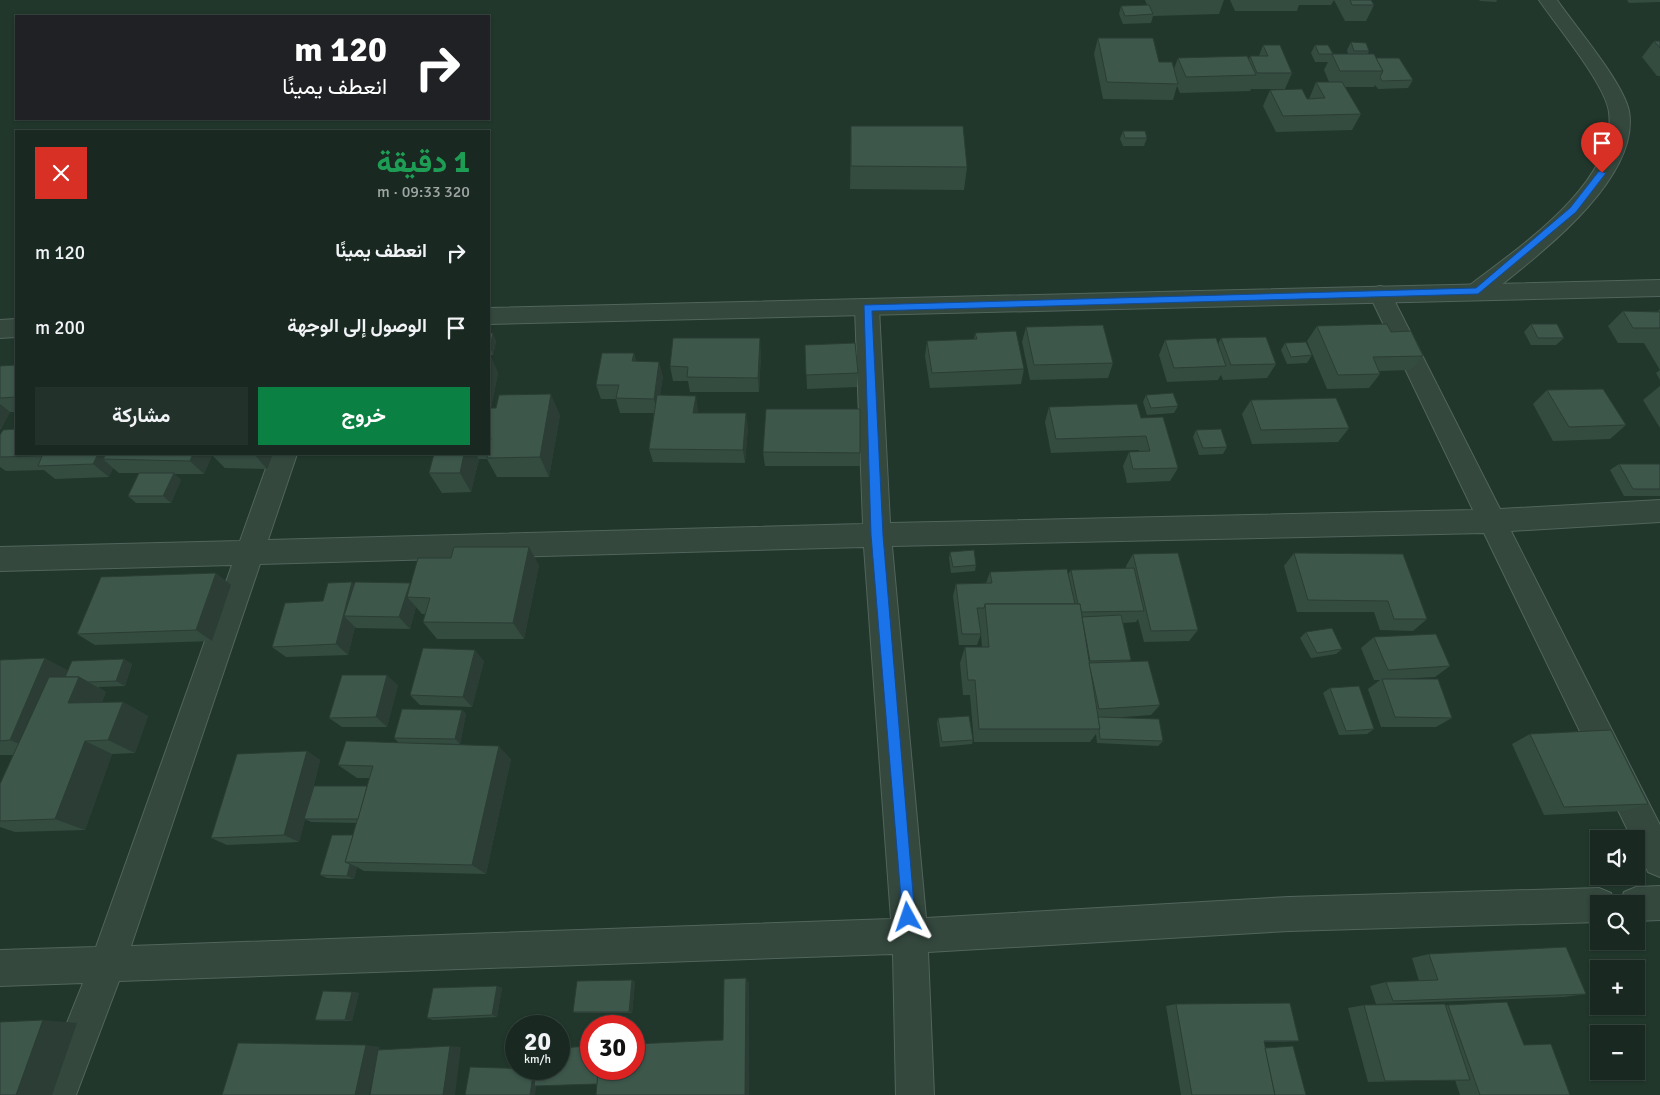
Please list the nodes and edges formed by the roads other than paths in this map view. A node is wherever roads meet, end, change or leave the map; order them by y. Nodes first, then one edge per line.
1 (1548, 0) edge
2 (1660, 288) edge
3 (1478, 291) junction
4 (1380, 294) junction
5 (867, 308) junction
6 (490, 316) edge
7 (15, 328) edge
8 (0, 329) edge
9 (284, 455) edge
10 (1660, 511) edge
11 (1492, 521) junction
12 (877, 535) junction
13 (250, 552) junction
14 (0, 559) edge
15 (1660, 860) edge
16 (1660, 903) edge
17 (1645, 904) edge
18 (1590, 905) edge
19 (910, 936) junction
20 (108, 963) junction
21 (0, 968) edge
22 (57, 1095) edge
23 (915, 1095) edge

1 - 3 street
2 - 3 street
3 - 4 street
4 - 5 street
4 - 11 street
5 - 6 street
5 - 12 street
7 - 8 street
9 - 13 street
10 - 11 street
11 - 12 street
11 - 15 street
12 - 13 street
12 - 19 street
13 - 14 street
13 - 20 street
16 - 17 street
18 - 19 street
19 - 20 street
19 - 23 street
20 - 21 street
20 - 22 street

